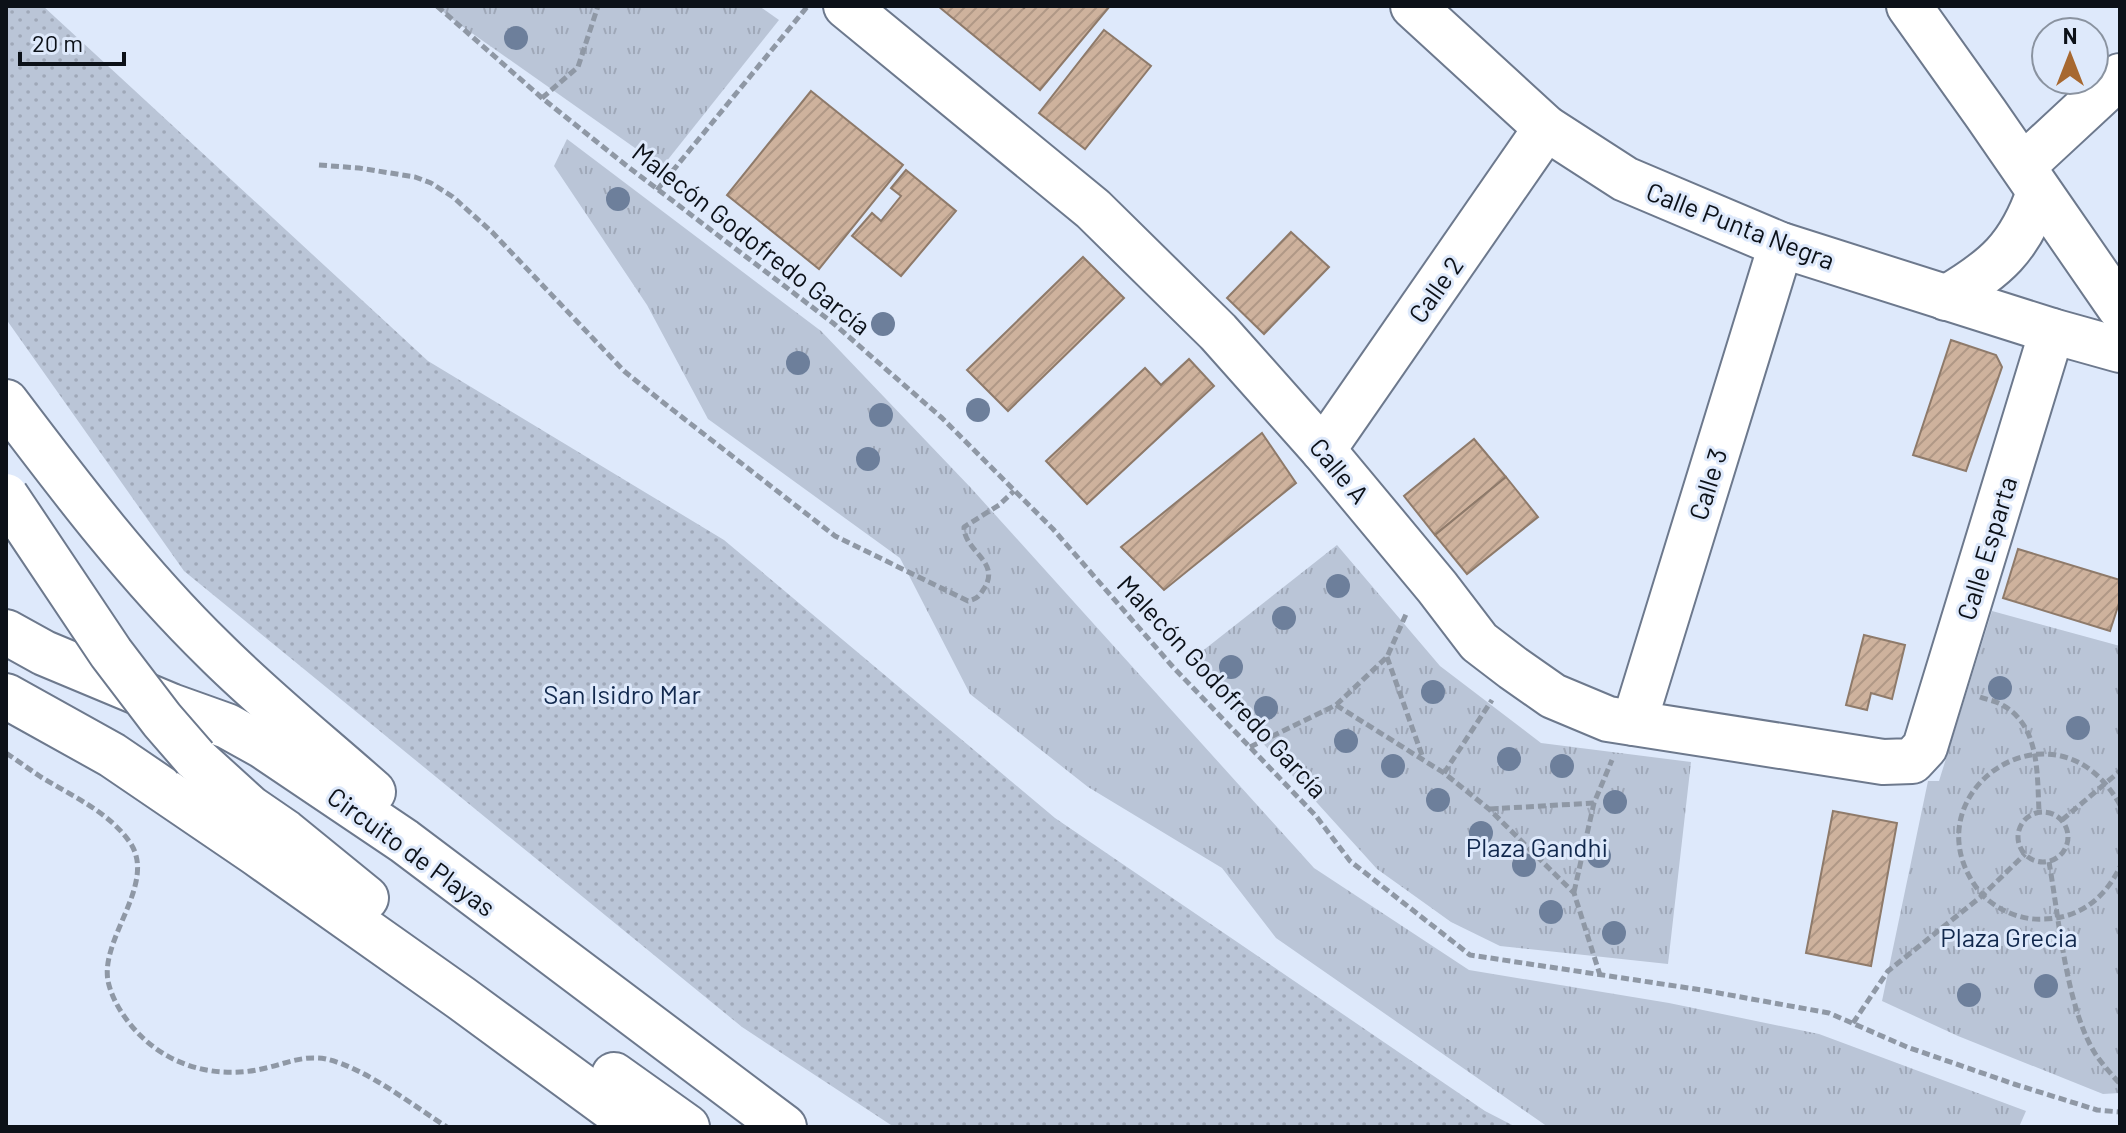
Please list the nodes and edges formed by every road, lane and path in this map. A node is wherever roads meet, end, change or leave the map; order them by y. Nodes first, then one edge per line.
1 (437, 6) edge
2 (598, 6) edge
3 (808, 6) edge
4 (846, 6) edge
5 (1413, 6) edge
6 (1909, 6) edge
7 (2120, 76) edge
8 (542, 98) junction
9 (1546, 128) junction
10 (319, 165) dead end
11 (2031, 179) junction
12 (657, 190) junction
13 (1781, 245) junction
14 (1946, 298) junction
15 (2120, 308) edge
16 (2052, 331) junction
17 (2120, 350) edge
18 (6, 402) edge
19 (1323, 450) junction
20 (1014, 491) junction
21 (6, 496) edge
22 (1409, 609) dead end
23 (6, 632) edge
24 (1387, 657) junction
25 (1513, 668) junction
26 (1943, 689) junction
27 (6, 696) edge
28 (1336, 705) junction
29 (1623, 741) junction
30 (1250, 747) junction
31 (6, 753) edge
32 (2036, 754) junction
33 (1423, 760) junction
34 (1912, 761) joint
35 (2120, 771) edge
36 (1444, 773) junction
37 (2105, 783) junction
38 (1594, 803) junction
39 (2120, 805) edge
40 (1489, 809) junction
41 (2039, 811) junction
42 (2062, 820) junction
43 (404, 841) junction
44 (2025, 854) junction
45 (2049, 862) junction
46 (2120, 867) edge
47 (1574, 893) junction
48 (1983, 895) junction
49 (2059, 919) junction
50 (1600, 975) junction
51 (1853, 1023) junction
52 (2120, 1084) edge
53 (2120, 1112) edge
54 (447, 1127) edge
55 (637, 1127) edge
56 (687, 1127) edge
57 (784, 1127) edge

1 - 8 path, Malecón Godofredo García
2 - 8 path
3 - 12 path
4 - 19 main road, Calle A
5 - 9 main road, Calle Punta Negra
6 - 11 main road
7 - 11 main road
8 - 12 path, Malecón Godofredo García
9 - 13 main road, Calle Punta Negra
9 - 19 main road, Calle 2
10 - 20 path
11 - 14 main road
11 - 15 main road
12 - 20 path, Malecón Godofredo García
13 - 14 main road, Calle Punta Negra
13 - 29 main road, Calle 3
14 - 16 main road, Calle Punta Negra
16 - 17 main road, Calle Punta Negra
16 - 26 main road, Calle Esparta
18 - 43 main road
19 - 25 main road, Calle A
20 - 30 path, Malecón Godofredo García
21 - 56 main road, bridge
22 - 24 path
23 - 43 main road, Circuito de Playas
24 - 28 path
24 - 33 path
25 - 29 main road, Calle A
25 - 36 path
26 - 32 path
26 - 34 main road, Calle Esparta
27 - 55 main road
28 - 30 path
28 - 33 path
29 - 34 main road, Calle A
29 - 38 path
30 - 50 path, Malecón Godofredo García
31 - 54 path
32 - 37 path
32 - 41 path
32 - 48 path
33 - 36 path
35 - 37 path
36 - 40 path
37 - 39 path
37 - 42 path
38 - 40 path
38 - 47 path
40 - 47 path
41 - 42 path
41 - 44 path
42 - 45 path
43 - 57 main road, Circuito de Playas
44 - 45 path
44 - 48 path
45 - 49 path
46 - 49 path
47 - 50 path
48 - 49 path
48 - 51 path
49 - 52 path
50 - 51 path, Malecón Godofredo García
51 - 53 path, Malecón Godofredo García

